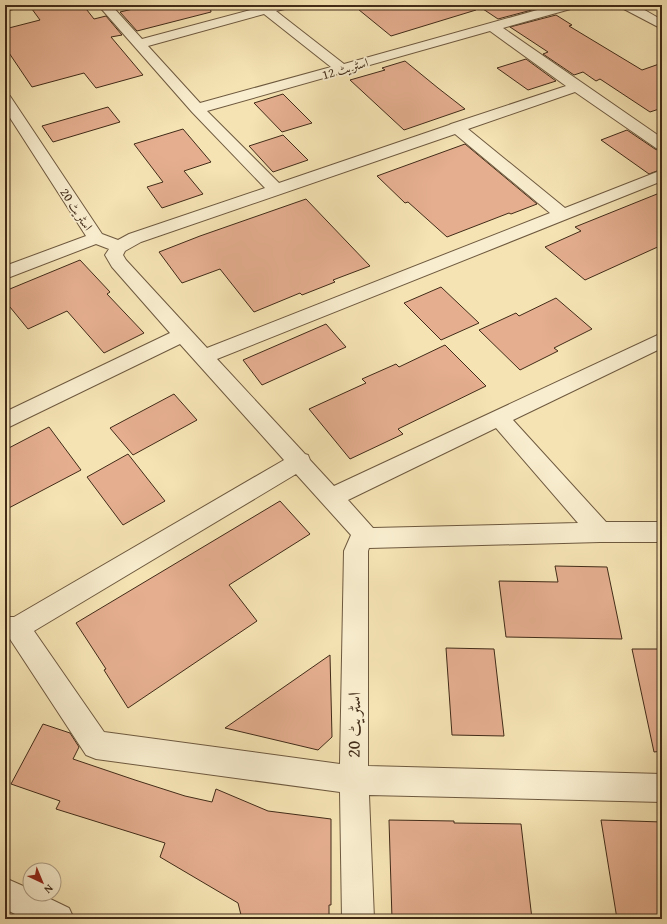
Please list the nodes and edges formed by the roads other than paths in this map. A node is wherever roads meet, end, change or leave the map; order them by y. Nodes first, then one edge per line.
1 (12, 5) edge
2 (104, 5) edge
3 (284, 5) edge
4 (569, 5) edge
5 (627, 5) edge
6 (5, 7) edge
7 (267, 10) junction
8 (662, 25) edge
9 (492, 26) junction
10 (139, 44) junction
11 (342, 69) junction
12 (577, 87) junction
13 (5, 99) edge
14 (198, 110) junction
15 (456, 127) junction
16 (662, 144) edge
17 (662, 175) edge
18 (275, 189) junction
19 (562, 214) junction
20 (96, 238) junction
21 (119, 247) junction
22 (5, 273) edge
23 (184, 334) junction
24 (662, 340) edge
25 (204, 357) junction
26 (499, 418) junction
27 (5, 421) edge
28 (300, 461) junction
29 (332, 497) junction
30 (600, 532) junction
31 (662, 532) edge
32 (368, 538) junction
33 (11, 628) edge
34 (354, 780) junction
35 (662, 788) edge
36 (5, 893) edge
37 (58, 919) edge
38 (358, 919) edge

1 - 6 street
2 - 10 street
3 - 7 street
4 - 9 street, اسٹریٹ 12
5 - 8 street
7 - 10 street
7 - 11 street
9 - 11 street, اسٹریٹ 12
9 - 12 street
10 - 14 street
11 - 14 street, اسٹریٹ 12
12 - 15 street
12 - 16 street
13 - 20 street, اسٹریٹ 20
14 - 18 street
15 - 18 street
15 - 19 street
17 - 19 street
18 - 21 street
19 - 25 street
20 - 21 street, اسٹریٹ 20
20 - 22 street
21 - 23 street
23 - 25 street
23 - 27 street
24 - 26 street
25 - 28 street
26 - 29 street
26 - 30 street
28 - 29 street
28 - 33 street
29 - 32 street
30 - 31 street
30 - 32 street
32 - 34 street, اسٹریٹ 20
33 - 34 street
34 - 35 street
34 - 38 street, اسٹریٹ 20
36 - 37 street

